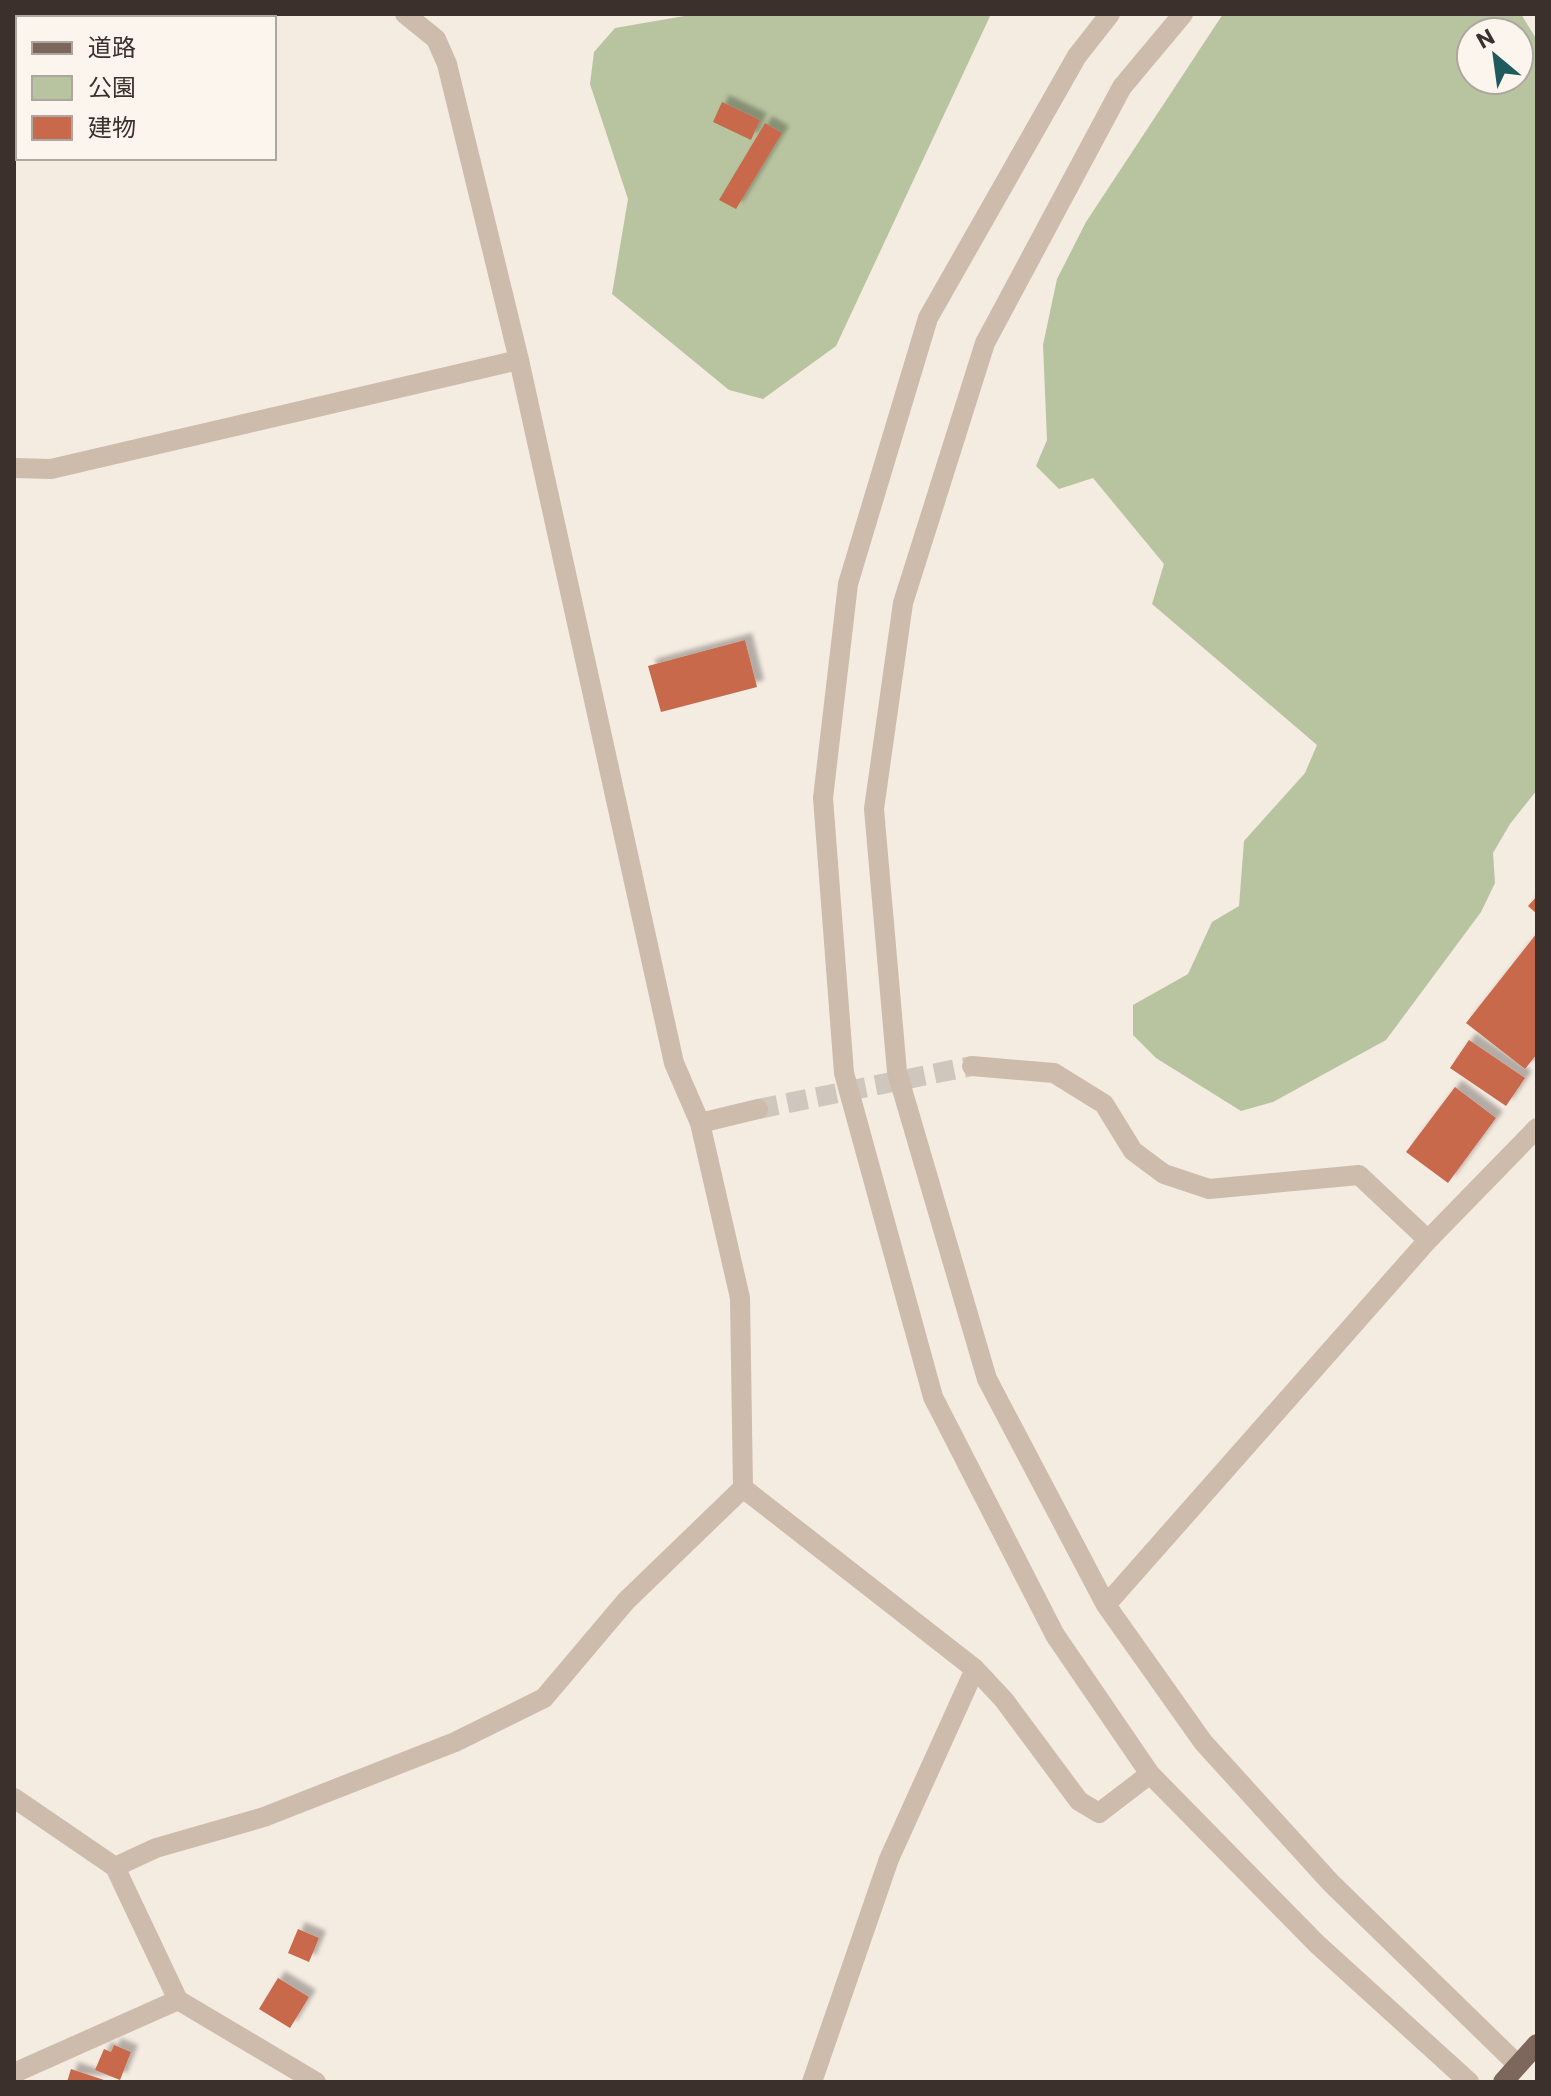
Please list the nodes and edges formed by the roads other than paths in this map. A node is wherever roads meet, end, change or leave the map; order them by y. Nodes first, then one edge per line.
1 (405, 14) edge
2 (1110, 14) edge
3 (1183, 14) edge
4 (519, 360) junction
5 (14, 468) edge
6 (972, 1066) tunnel mouth
7 (758, 1109) tunnel mouth
8 (700, 1123) junction
9 (1537, 1128) edge
10 (1428, 1240) junction
11 (743, 1488) junction
12 (1106, 1605) junction
13 (975, 1669) junction
14 (1150, 1774) junction
15 (14, 1798) edge
16 (115, 1867) junction
17 (178, 2000) junction
18 (1537, 2044) edge
19 (1518, 2065) junction
20 (14, 2073) edge
21 (316, 2082) edge
22 (812, 2082) edge
23 (1469, 2082) edge
24 (1503, 2082) edge

1 - 4 street
2 - 14 street
3 - 12 street
4 - 5 street
4 - 8 street
6 - 10 street
7 - 8 street
8 - 11 street
9 - 10 street
10 - 12 street
11 - 13 street
11 - 16 street
12 - 19 street
13 - 14 street
13 - 22 street
14 - 23 street
15 - 16 street
16 - 17 street
17 - 20 street
17 - 21 street
18 - 19 main road
19 - 24 main road

